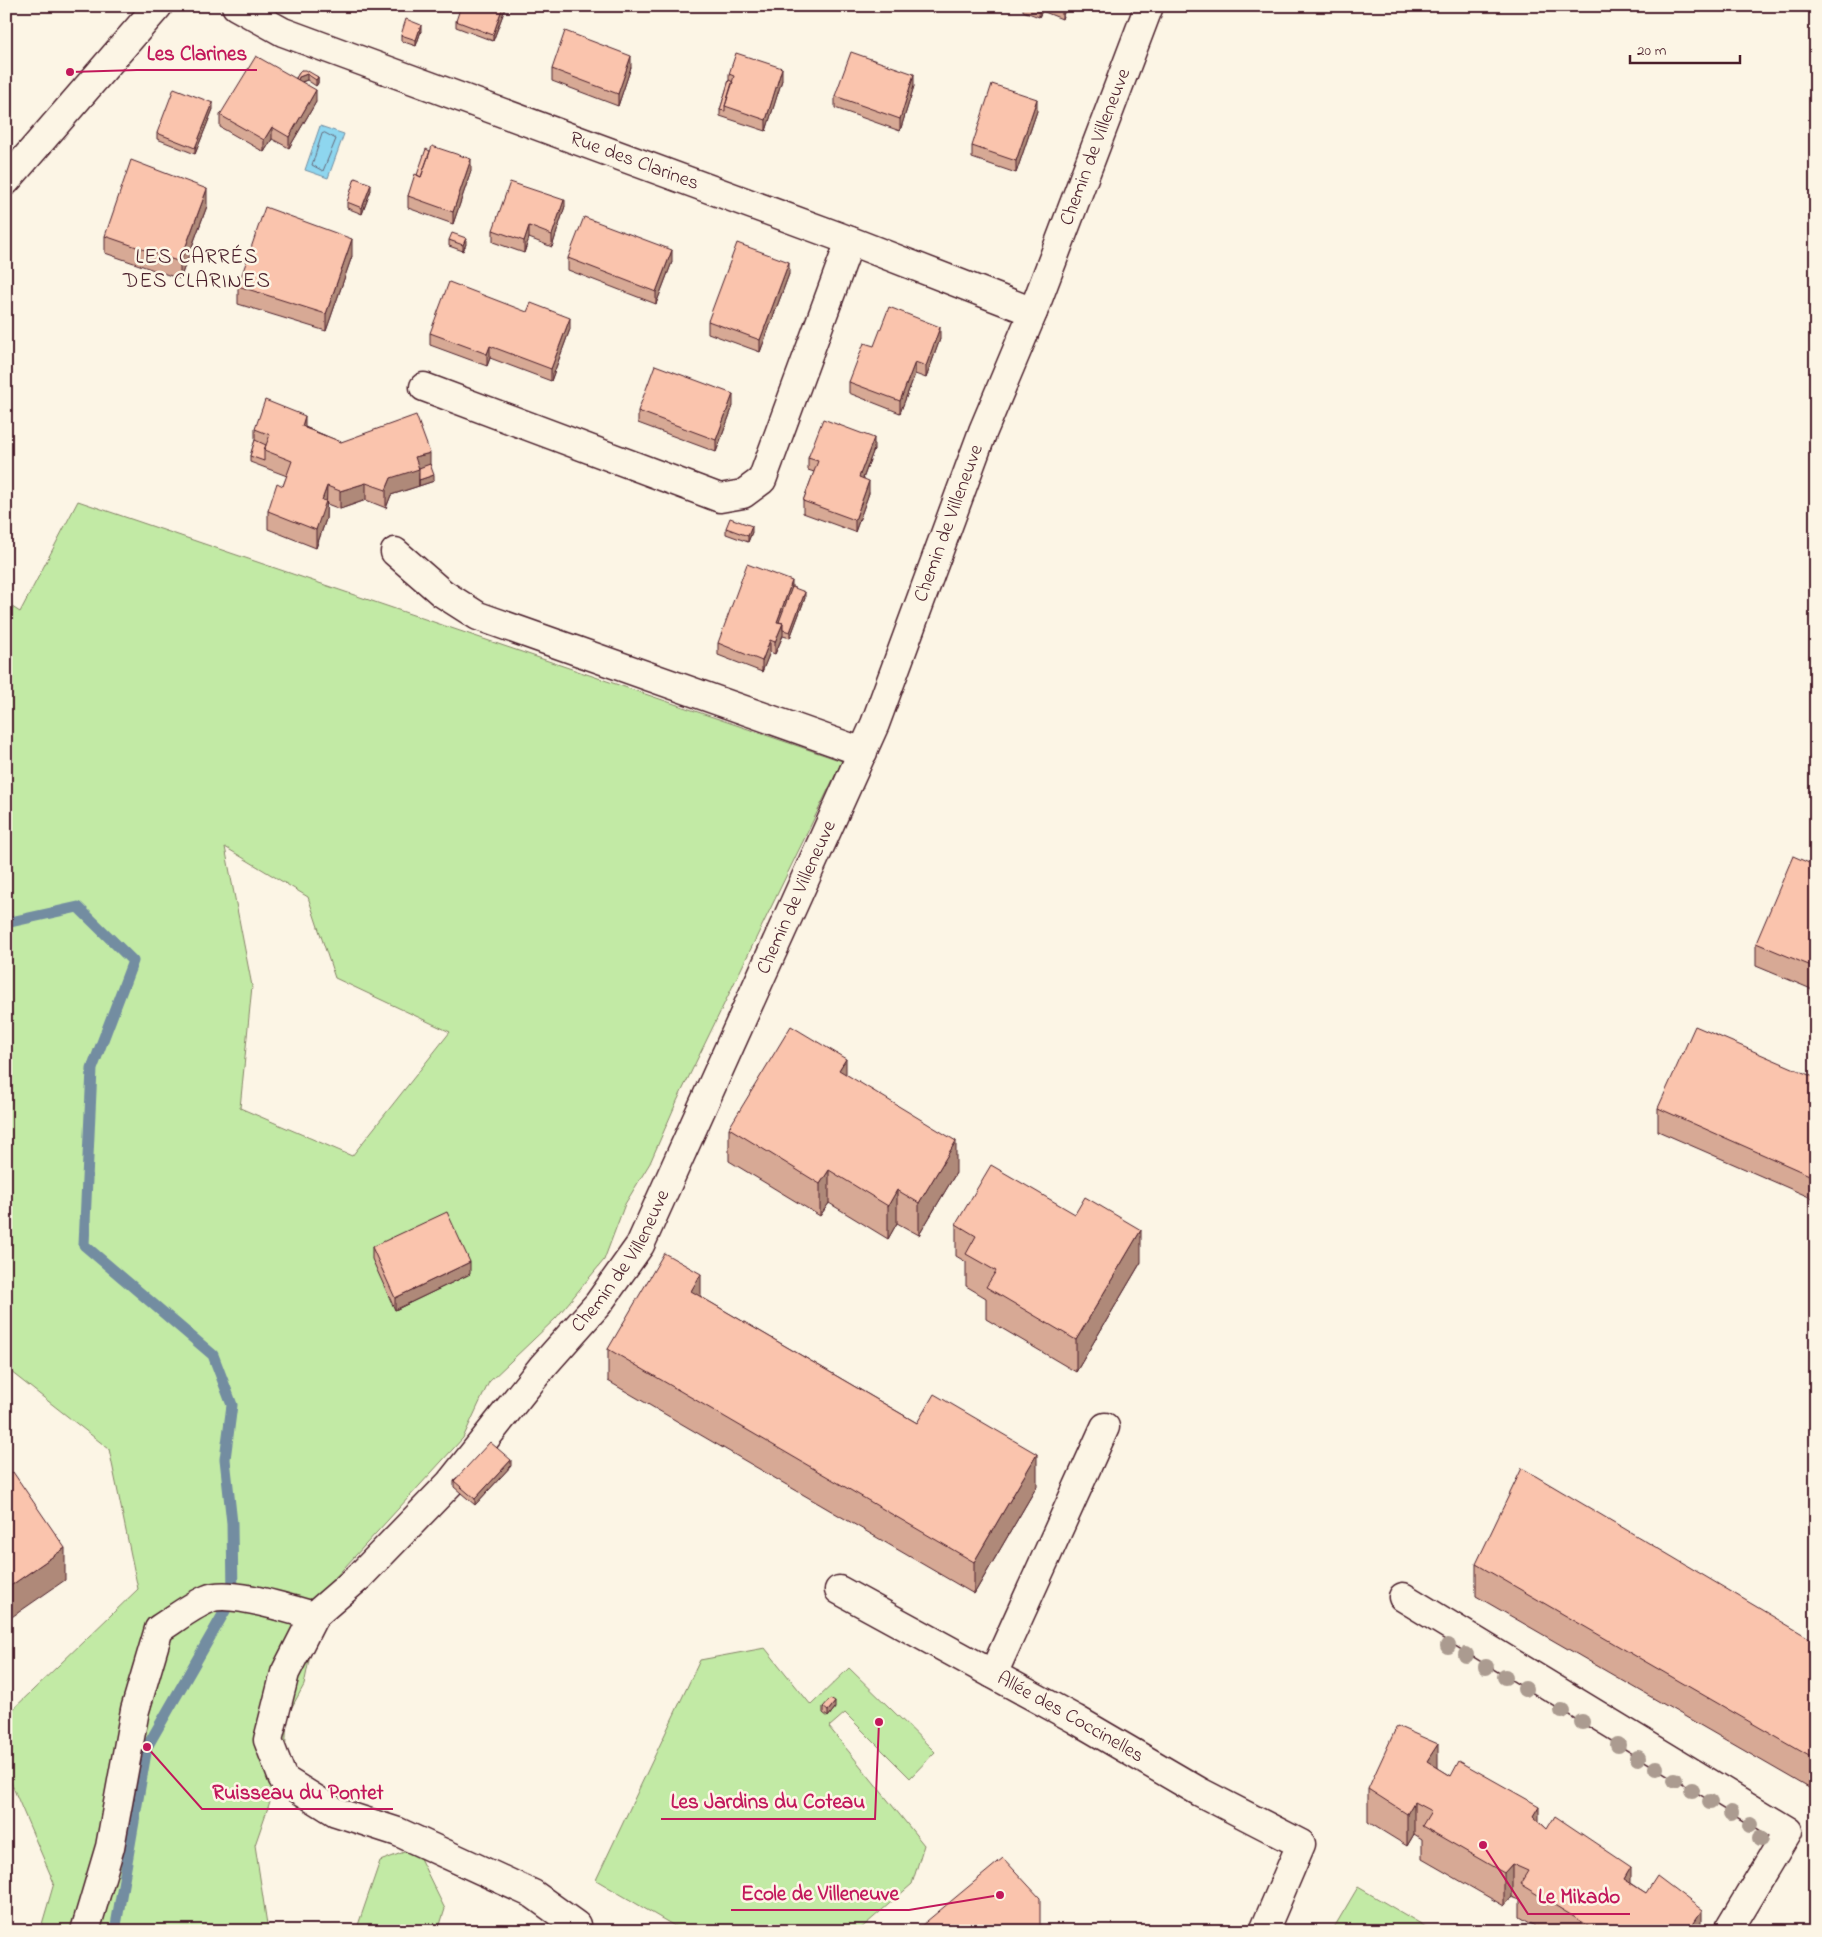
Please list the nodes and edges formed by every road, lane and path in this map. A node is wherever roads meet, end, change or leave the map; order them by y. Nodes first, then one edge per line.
1 (158, 6) edge
2 (236, 6) edge
3 (1149, 6) edge
4 (6, 182) edge
5 (850, 241) junction
6 (1033, 312) junction
7 (424, 387) dead end
8 (395, 552) dead end
9 (863, 752) junction
10 (1105, 1427) dead end
11 (839, 1590) dead end
12 (1403, 1597) dead end
13 (314, 1616) junction
14 (993, 1674) junction
15 (576, 1925) dead end
16 (85, 1931) edge
17 (1264, 1931) edge
18 (1728, 1931) edge

1 - 4 street
2 - 5 street, Rue des Clarines
3 - 6 street, Chemin de Villeneuve
5 - 6 street, Rue des Clarines
5 - 7 street
6 - 9 street, Chemin de Villeneuve
8 - 9 street
9 - 13 street, Chemin de Villeneuve
10 - 14 street
11 - 14 street, Allée des Coccinelles
12 - 18 street
13 - 15 street
13 - 16 street
14 - 17 street, Allée des Coccinelles

